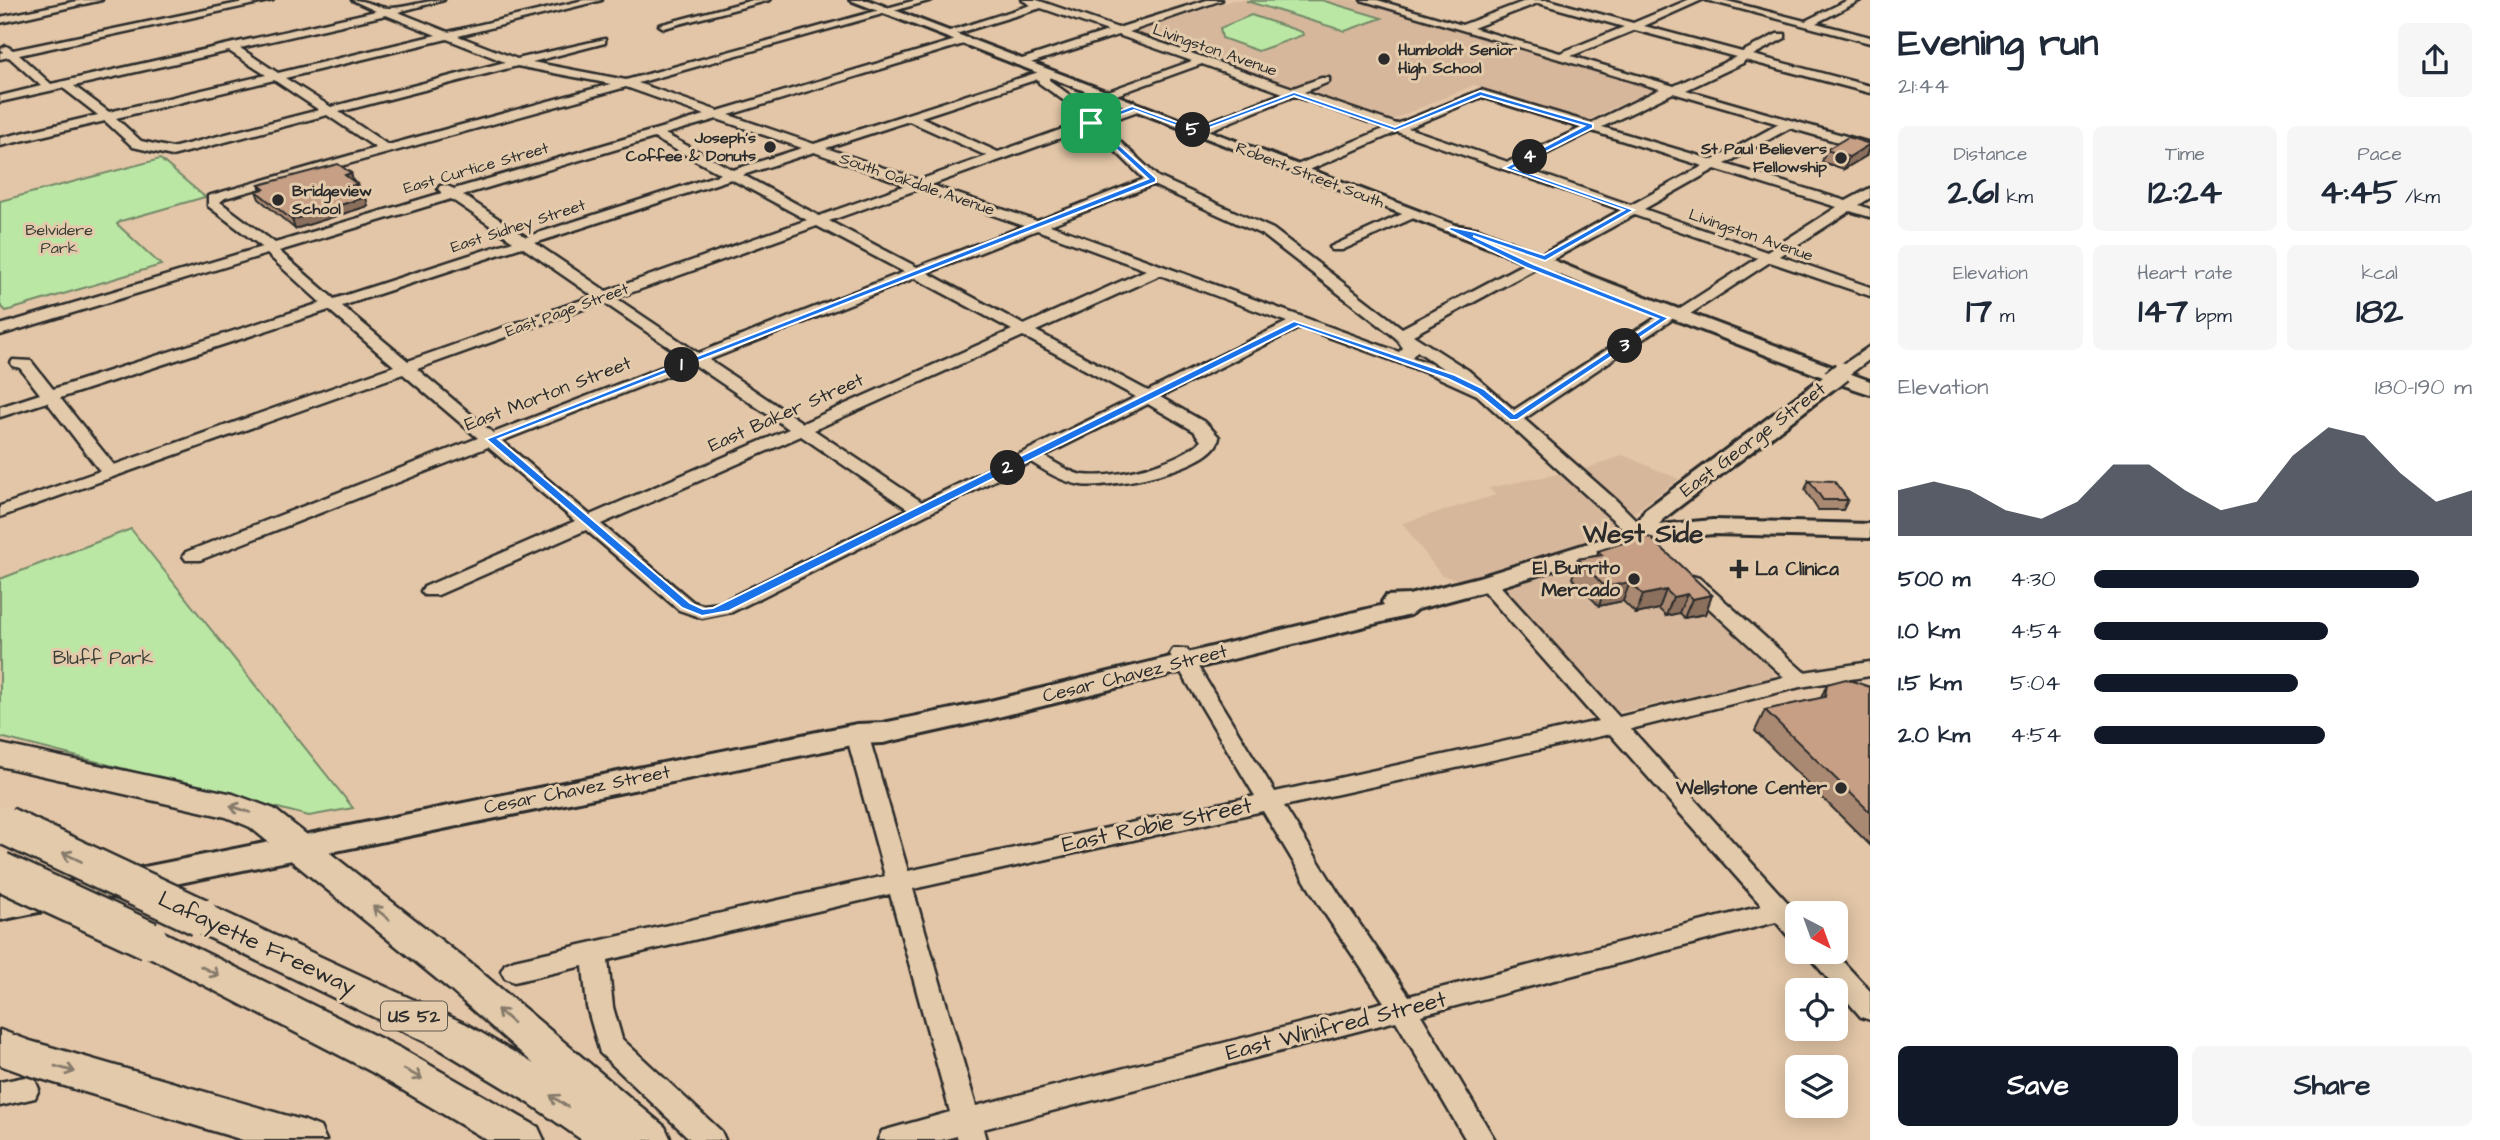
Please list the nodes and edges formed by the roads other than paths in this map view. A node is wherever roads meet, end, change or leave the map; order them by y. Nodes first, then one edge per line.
1 (97, 0) edge
2 (268, 0) edge
3 (357, 0) edge
4 (439, 0) edge
5 (597, 0) edge
6 (765, 0) edge
7 (856, 0) edge
8 (927, 0) edge
9 (1027, 0) edge
10 (1537, 0) edge
11 (1697, 0) edge
12 (1711, 0) edge
13 (1856, 0) edge
14 (1207, 1) edge
15 (1371, 1) edge
16 (1042, 5) junction
17 (886, 11) junction
18 (387, 12) junction
19 (0, 20) edge
20 (1806, 24) junction
21 (664, 25) dead end
22 (1635, 26) junction
23 (1463, 28) junction
24 (1118, 32) junction
25 (945, 34) junction
26 (444, 36) junction
27 (1782, 36) dead end
28 (1870, 40) edge
29 (601, 41) dead end
30 (963, 41) junction
31 (0, 44) edge
32 (231, 47) junction
33 (6, 55) edge
34 (1742, 56) junction
35 (1560, 57) junction
36 (1200, 61) junction
37 (517, 64) junction
38 (1020, 64) junction
39 (1046, 73) junction
40 (275, 76) junction
41 (1870, 79) edge
42 (1325, 80) dead end
43 (626, 83) junction
44 (65, 84) junction
45 (1060, 85) junction
46 (1857, 87) junction
47 (49, 88) junction
48 (1671, 88) junction
49 (1870, 90) edge
50 (1294, 94) junction
51 (1104, 96) junction
52 (0, 99) edge
53 (1134, 108) junction
54 (330, 112) junction
55 (718, 115) junction
56 (105, 117) junction
57 (910, 117) junction
58 (1091, 123) junction
59 (1788, 124) junction
60 (1590, 126) junction
61 (1395, 129) junction
62 (1196, 131) junction
63 (654, 133) junction
64 (0, 142) edge
65 (1870, 147) edge
66 (386, 149) junction
67 (814, 149) junction
68 (999, 157) junction
69 (1712, 165) junction
70 (1507, 168) junction
71 (1297, 170) junction
72 (733, 175) junction
73 (1153, 180) junction
74 (919, 185) junction
75 (449, 191) junction
76 (1870, 192) edge
77 (1849, 206) junction
78 (1630, 210) junction
79 (1870, 213) edge
80 (1411, 214) junction
81 (818, 220) junction
82 (1036, 226) junction
83 (524, 242) junction
84 (271, 247) junction
85 (1336, 247) dead end
86 (1768, 257) junction
87 (1526, 258) junction
88 (1157, 271) junction
89 (915, 273) junction
90 (1870, 292) edge
91 (605, 297) junction
92 (332, 304) junction
93 (1685, 311) junction
94 (1664, 318) junction
95 (1297, 323) junction
96 (0, 330) edge
97 (1024, 331) junction
98 (1401, 335) junction
99 (1870, 351) edge
100 (697, 359) junction
101 (1402, 359) junction
102 (19, 363) dead end
103 (406, 367) junction
104 (1837, 376) junction
105 (1870, 381) edge
106 (1870, 388) edge
107 (1481, 391) junction
108 (51, 395) junction
109 (1870, 396) edge
110 (1147, 398) junction
111 (0, 412) edge
112 (1514, 418) junction
113 (803, 429) junction
114 (491, 439) junction
115 (1032, 456) junction
116 (110, 472) junction
117 (1673, 500) junction
118 (923, 511) junction
119 (0, 512) edge
120 (587, 523) junction
121 (1713, 527) junction
122 (1870, 531) edge
123 (1643, 534) junction
124 (193, 556) dead end
125 (1487, 583) junction
126 (431, 591) dead end
127 (1183, 658) junction
128 (1870, 669) edge
129 (1800, 680) junction
130 (1615, 725) junction
131 (857, 734) junction
132 (0, 755) edge
133 (1268, 801) junction
134 (2, 824) edge
135 (297, 846) junction
136 (0, 870) edge
137 (898, 883) junction
138 (0, 908) edge
139 (1785, 916) edge
140 (1785, 921) edge
141 (594, 953) junction
142 (1829, 964) edge
143 (514, 971) dead end
144 (1403, 1009) junction
145 (1870, 1009) edge
146 (0, 1047) edge
147 (969, 1129) edge
148 (305, 1140) edge
149 (523, 1140) edge
150 (615, 1140) edge
151 (650, 1140) edge
152 (711, 1140) edge
153 (892, 1140) edge
154 (1481, 1140) edge

1 - 19 street
2 - 33 street
3 - 18 street, South Oakdale Avenue
4 - 18 street
5 - 26 street
6 - 21 street
7 - 17 main road, Robert Street South
8 - 17 street
9 - 16 street, Livingston Avenue
10 - 22 street
10 - 23 street
11 - 22 street
12 - 20 street
13 - 20 street
14 - 24 street
15 - 23 street
16 - 24 street, Livingston Avenue
16 - 25 street
17 - 25 main road, Robert Street South
17 - 43 street
18 - 26 street, South Oakdale Avenue
18 - 32 street
20 - 28 street
22 - 34 street
22 - 35 street
23 - 35 street
24 - 36 street, Livingston Avenue
24 - 38 street
25 - 30 main road, Robert Street South
26 - 37 street, South Oakdale Avenue
26 - 40 street
27 - 34 street
29 - 37 street
30 - 38 main road, Robert Street South
30 - 55 street, East Curtice Street
31 - 33 street
32 - 40 street
32 - 44 street
33 - 47 street
34 - 46 street
34 - 48 street
35 - 48 street
36 - 50 street, Livingston Avenue
36 - 51 street
37 - 43 street, South Oakdale Avenue
37 - 54 street
38 - 39 main road, Robert Street South
39 - 45 main road, Robert Street South
39 - 57 street, East Sidney Street
40 - 54 street
40 - 56 street
41 - 46 street
42 - 50 street
43 - 55 street, South Oakdale Avenue
43 - 66 street
44 - 47 street
44 - 56 street
45 - 51 main road, Robert Street South
45 - 58 street
46 - 49 street
47 - 52 street
48 - 59 street
48 - 60 street
50 - 61 street, Livingston Avenue
50 - 62 street
51 - 53 main road, Robert Street South
53 - 58 street, East Page Street
53 - 62 main road, Robert Street South
54 - 56 street
54 - 66 street
55 - 63 street, East Curtice Street
55 - 67 street, South Oakdale Avenue
56 - 64 street
57 - 67 street, East Sidney Street
57 - 68 street
58 - 68 street, East Page Street
58 - 73 street
59 - 65 street
59 - 69 street
60 - 61 street
60 - 69 street
60 - 70 street
61 - 70 street, Livingston Avenue
61 - 71 street
62 - 71 main road, Robert Street South
63 - 72 street
63 - 75 street, East Curtice Street
66 - 84 street
67 - 72 street, East Sidney Street
67 - 74 street, South Oakdale Avenue
68 - 74 street, East Page Street
69 - 77 street
69 - 78 street
70 - 78 street, Livingston Avenue
71 - 80 main road, Robert Street South
72 - 81 street
72 - 83 street, East Sidney Street
73 - 82 street, East Morton Street
73 - 98 street
74 - 81 street, East Page Street
74 - 82 street, South Oakdale Avenue
75 - 83 street
75 - 84 street, East Curtice Street
76 - 77 street
77 - 79 street
77 - 86 street
78 - 86 street, Livingston Avenue
78 - 87 street
80 - 85 street
80 - 87 main road, Robert Street South
81 - 89 street
81 - 91 street, East Page Street
82 - 88 street, South Oakdale Avenue
82 - 89 street, East Morton Street
83 - 91 street
83 - 92 street, East Sidney Street
84 - 92 street
84 - 96 street, East Curtice Street
86 - 90 street, Livingston Avenue
86 - 93 street
87 - 93 main road
87 - 94 main road
87 - 98 street
87 - 106 main road, Robert Street South
88 - 95 street, South Oakdale Avenue
88 - 97 street, East Baker Street
89 - 97 street
89 - 100 street, East Morton Street
91 - 100 street
91 - 103 street, East Page Street
92 - 103 street
92 - 108 street, East Sidney Street
93 - 104 main road
94 - 104 main road
94 - 112 street
95 - 101 street, South Oakdale Avenue
95 - 110 street
97 - 110 street
97 - 113 street, East Baker Street
98 - 101 street
98 - 107 street
99 - 104 street, East George Street
100 - 113 street
100 - 114 street, East Morton Street
101 - 107 street, South Oakdale Avenue
102 - 108 street
103 - 114 street
103 - 116 street, East Page Street
104 - 105 main road
104 - 109 main road
104 - 117 main road, East George Street
107 - 112 street
108 - 111 street, East Sidney Street
108 - 116 street
110 - 115 street
110 - 115 street
112 - 123 street
113 - 118 street
113 - 120 street, East Baker Street
114 - 120 street
114 - 124 street, East Morton Street
115 - 118 street
116 - 119 street, East Page Street
117 - 121 main road
117 - 123 main road, East George Street
118 - 120 street
120 - 126 street, East Baker Street
121 - 122 main road, Cesar Chavez Street
121 - 123 main road, Cesar Chavez Street
123 - 125 main road, Cesar Chavez Street
123 - 129 street
125 - 127 main road, Cesar Chavez Street
125 - 130 street
127 - 131 main road, Cesar Chavez Street
127 - 133 street
128 - 129 street, East Robie Street
129 - 130 street, East Robie Street
130 - 133 street, East Robie Street
130 - 139 street
131 - 135 main road, Cesar Chavez Street
131 - 137 street
135 -> 132 highway
133 - 137 street, East Robie Street
133 - 144 street
150 -> 134 highway, Lafayette Freeway / US 52, bridge
135 - 138 main road, Cesar Chavez Street
151 -> 135 highway
136 -> 149 highway, US 52, bridge
137 - 141 street, East Robie Street
137 - 147 street
140 - 144 street, East Winifred Street
141 - 143 street, East Robie Street
141 - 152 street
142 - 145 street
144 - 147 street, East Winifred Street
144 - 154 street
146 -> 148 highway
147 - 153 street, East Winifred Street

